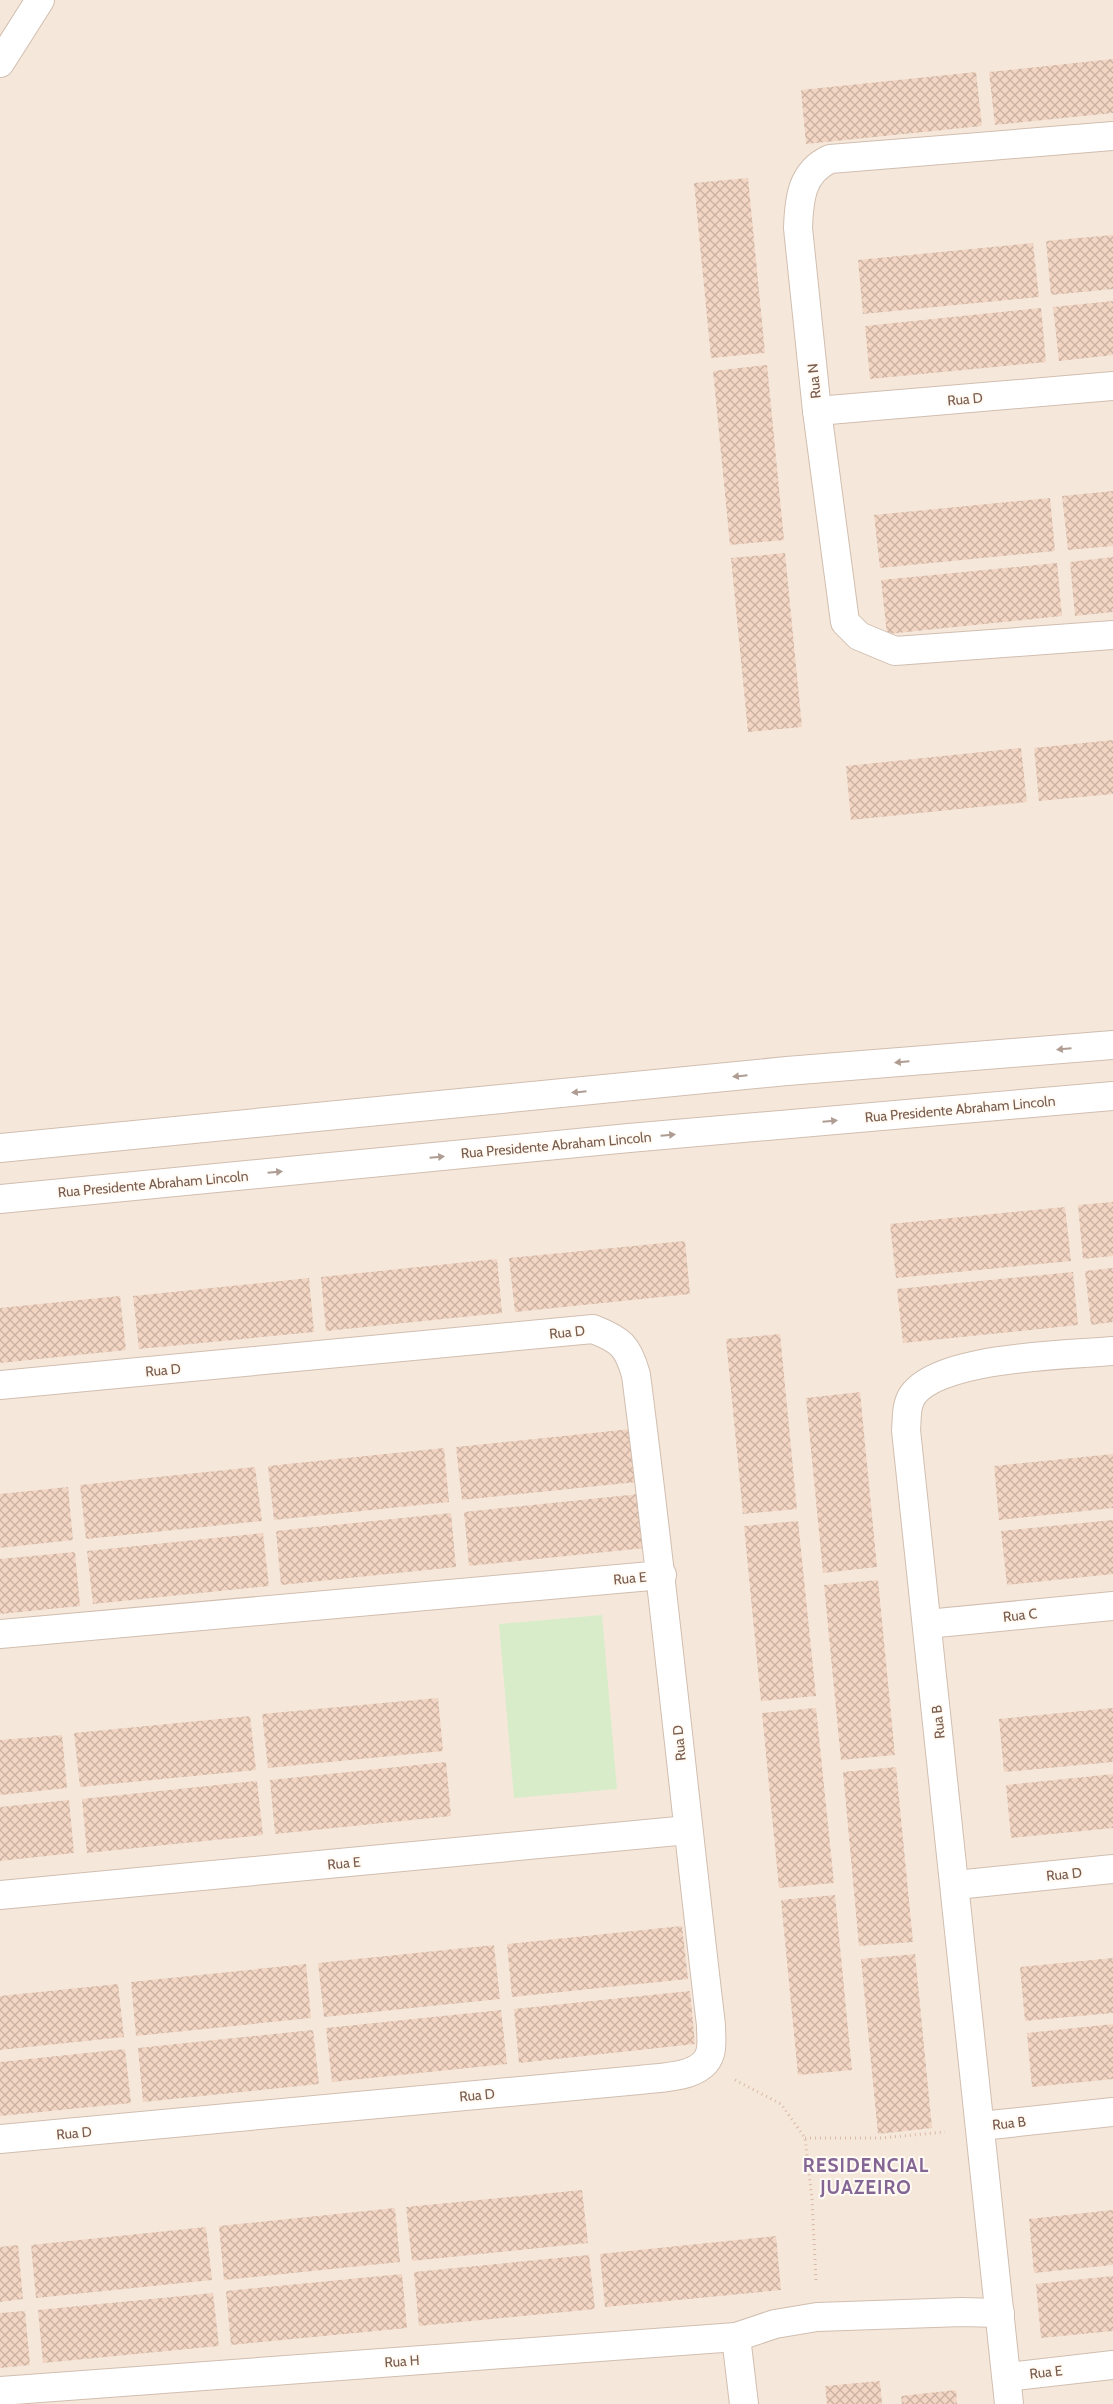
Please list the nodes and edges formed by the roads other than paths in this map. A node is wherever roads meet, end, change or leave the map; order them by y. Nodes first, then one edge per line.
1 (40, 0) edge
2 (0, 63) edge
3 (1113, 136) edge
4 (1113, 386) edge
5 (817, 411) junction
6 (1113, 635) edge
7 (1113, 1046) edge
8 (1113, 1096) edge
9 (0, 1148) edge
10 (0, 1198) edge
11 (1113, 1351) edge
12 (0, 1385) edge
13 (662, 1575) junction
14 (1113, 1606) edge
15 (927, 1624) junction
16 (0, 1634) edge
17 (688, 1830) junction
18 (1113, 1868) edge
19 (956, 1886) junction
20 (0, 1895) edge
21 (1113, 2112) edge
22 (981, 2126) junction
23 (0, 2139) edge
24 (1000, 2313) junction
25 (736, 2337) junction
26 (1113, 2365) edge
27 (1006, 2377) junction
28 (0, 2391) edge
29 (744, 2404) edge
30 (1009, 2404) edge

1 - 2 street
3 - 5 street, Rua N
4 - 5 street, Rua D
5 - 6 street, Rua N
7 -> 9 street
10 -> 8 street, Rua Presidente Abraham Lincoln
11 - 15 street, Rua B
12 - 13 street, Rua D
13 - 16 street, Rua E
13 - 17 street, Rua D
14 - 15 street, Rua C
15 - 19 street, Rua B
17 - 20 street, Rua E
17 - 23 street, Rua D
18 - 19 street, Rua D
19 - 22 street, Rua B
21 - 22 street, Rua B
22 - 24 street
24 - 25 street, Rua H
24 - 27 street
25 - 28 street, Rua H
25 - 29 street
26 - 27 street, Rua E
27 - 30 street

